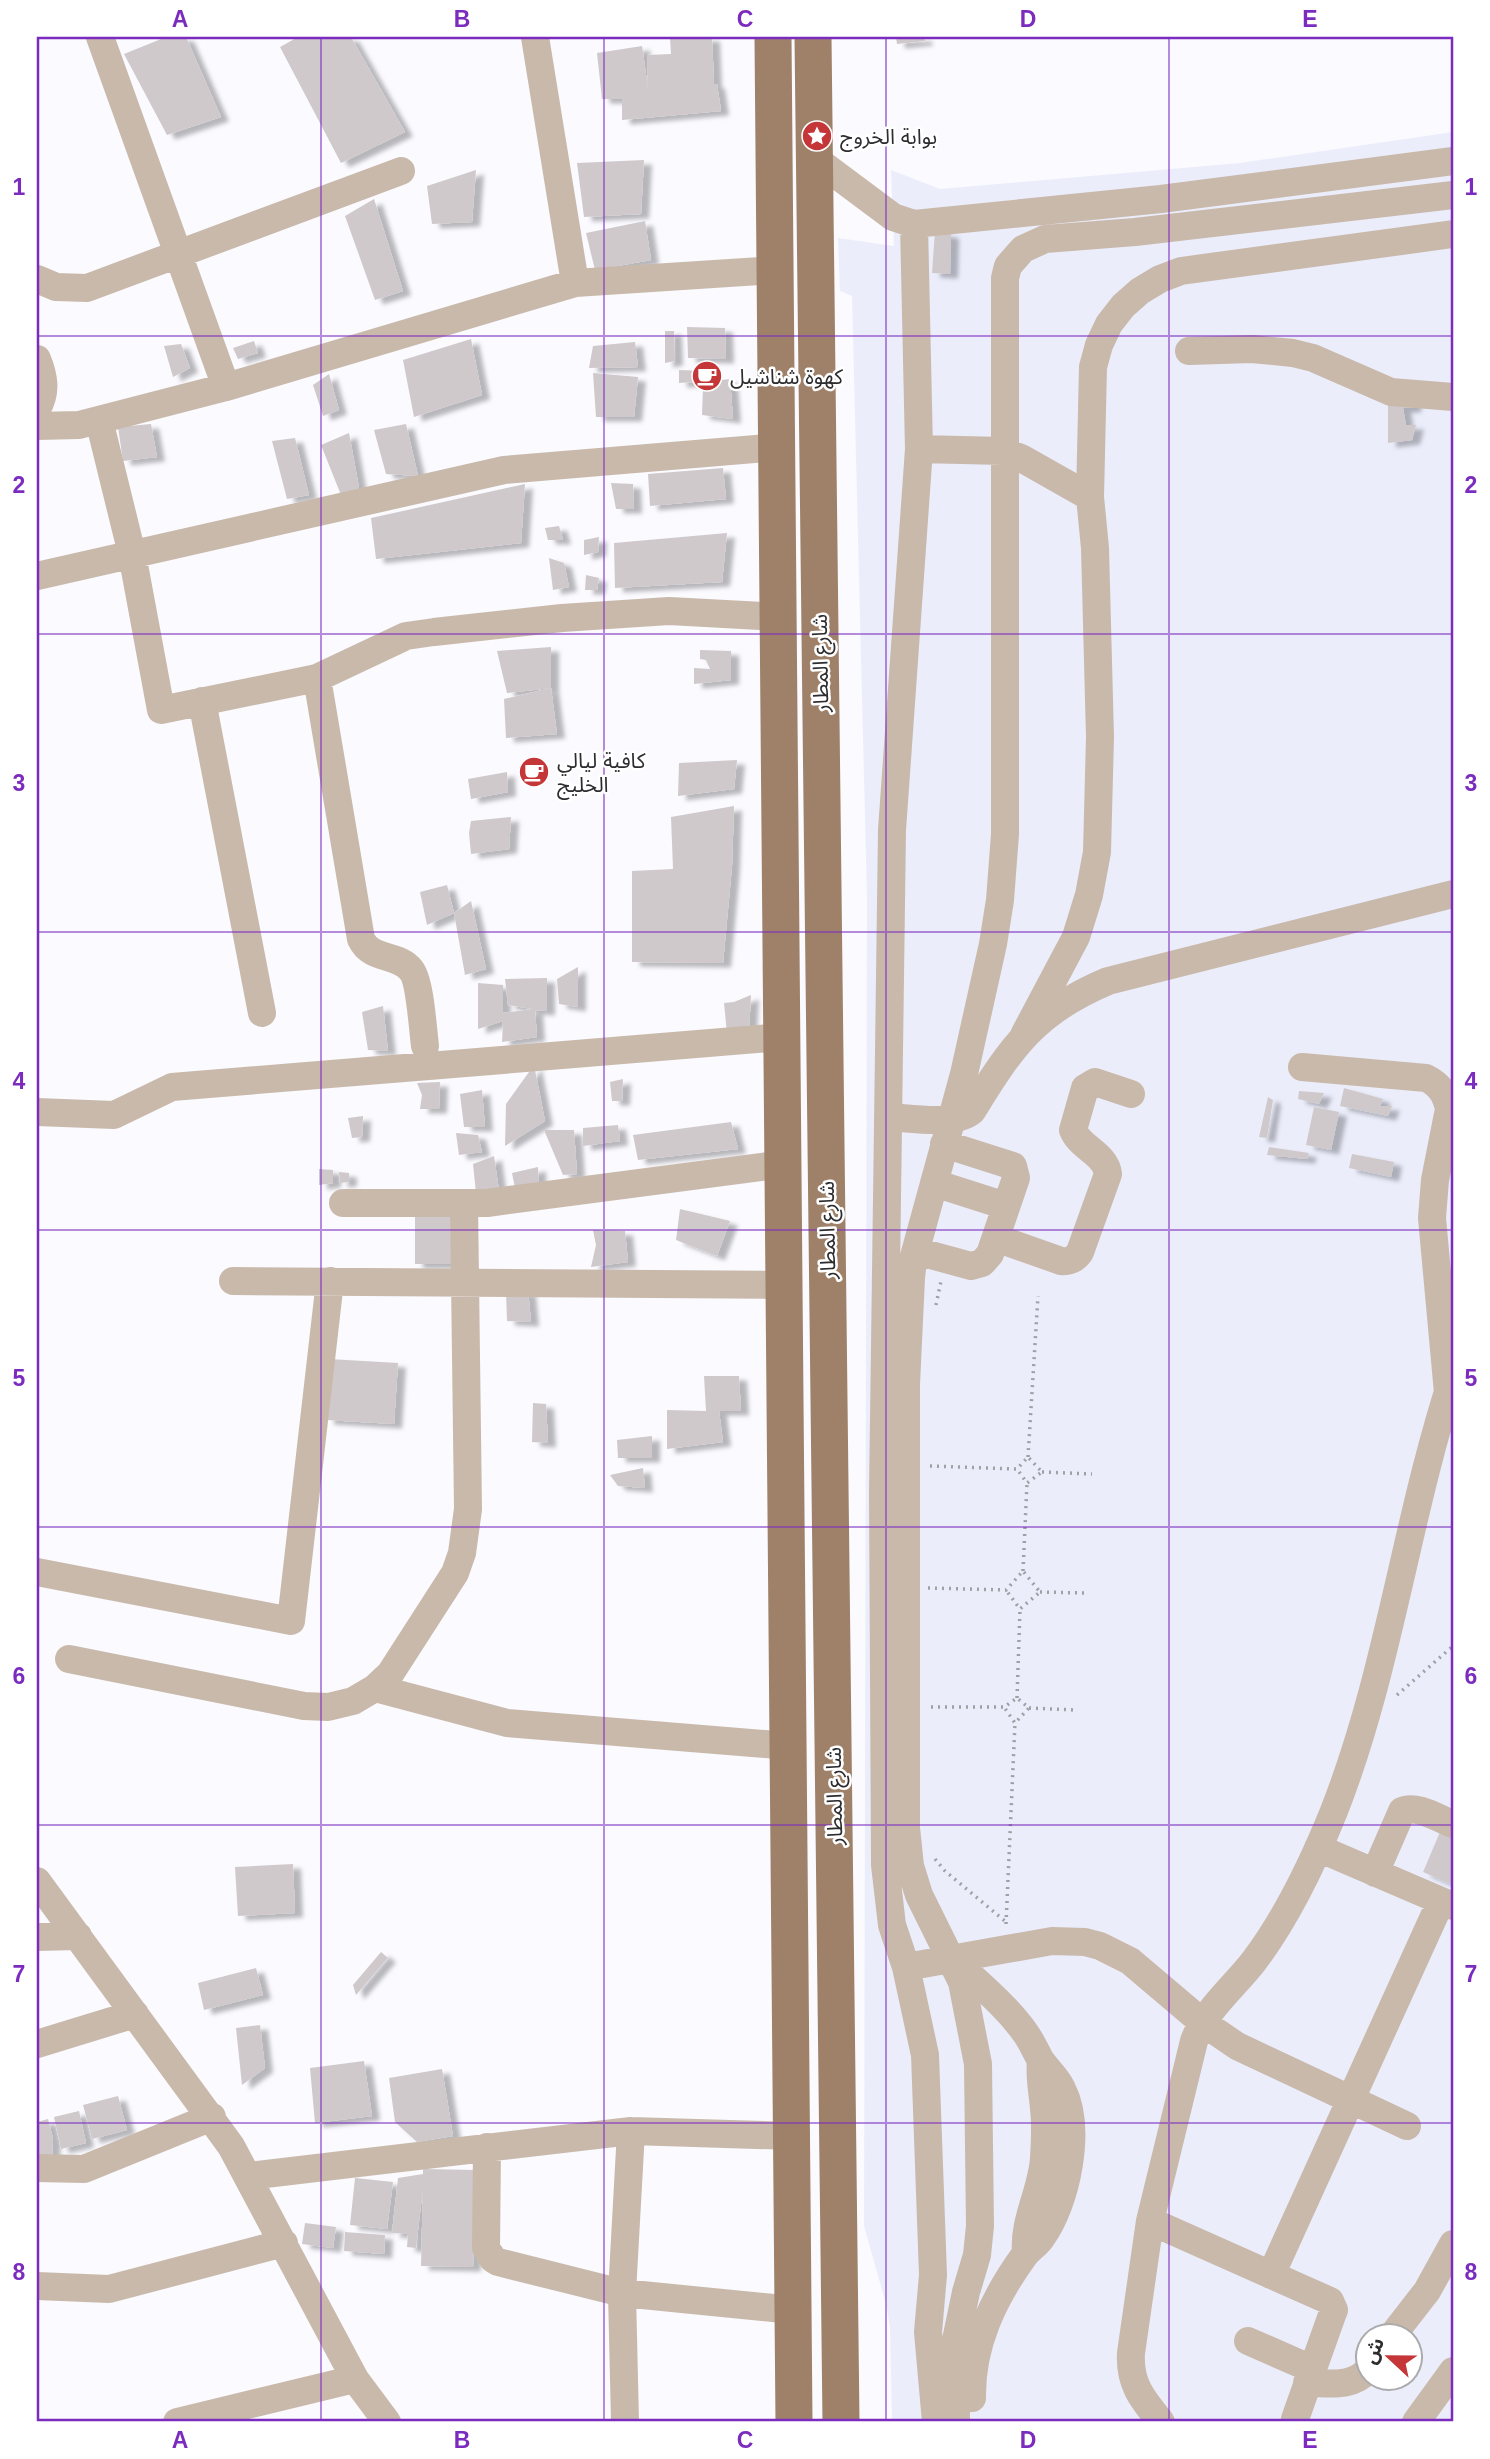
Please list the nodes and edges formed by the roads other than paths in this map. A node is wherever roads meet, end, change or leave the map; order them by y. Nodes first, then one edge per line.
1 (100, 37) edge
2 (535, 37) edge
3 (773, 37) edge
4 (813, 37) edge
5 (814, 158) junction
6 (1453, 161) edge
7 (401, 171) dead end
8 (1453, 195) edge
9 (914, 224) junction
10 (1453, 234) edge
11 (178, 255) junction
12 (776, 270) junction
13 (37, 279) edge
14 (575, 283) junction
15 (1189, 351) dead end
16 (37, 359) edge
17 (226, 387) junction
18 (1453, 397) edge
19 (37, 409) edge
20 (99, 420) junction
21 (37, 426) edge
22 (778, 447) junction
23 (919, 449) junction
24 (1003, 451) junction
25 (1090, 497) junction
26 (132, 554) junction
27 (37, 576) edge
28 (780, 617) junction
29 (317, 678) junction
30 (202, 701) junction
31 (1447, 898) edge
32 (262, 1013) dead end
33 (1024, 1035) junction
34 (783, 1037) junction
35 (425, 1046) dead end
36 (1302, 1067) dead end
37 (1131, 1094) dead end
38 (37, 1112) edge
39 (888, 1117) junction
40 (947, 1132) junction
41 (784, 1164) junction
42 (934, 1183) junction
43 (343, 1203) dead end
44 (464, 1203) junction
45 (1006, 1206) junction
46 (996, 1238) junction
47 (916, 1251) junction
48 (233, 1281) dead end
49 (330, 1281) junction
50 (466, 1282) junction
51 (783, 1284) junction
52 (1450, 1385) edge
53 (37, 1572) edge
54 (69, 1659) dead end
55 (375, 1688) junction
56 (789, 1746) junction
57 (1453, 1824) edge
58 (1318, 1848) junction
59 (1375, 1873) junction
60 (37, 1881) edge
61 (1447, 1904) edge
62 (37, 1937) edge
63 (78, 1937) junction
64 (951, 1958) junction
65 (906, 1967) junction
66 (135, 2014) junction
67 (1202, 2022) junction
68 (37, 2044) edge
69 (1352, 2101) junction
70 (212, 2118) junction
71 (1406, 2126) dead end
72 (631, 2131) junction
73 (792, 2136) junction
74 (487, 2147) junction
75 (37, 2168) edge
76 (248, 2176) junction
77 (1150, 2221) junction
78 (284, 2243) junction
79 (1453, 2244) edge
80 (1271, 2275) junction
81 (37, 2286) edge
82 (932, 2288) junction
83 (966, 2292) junction
84 (622, 2293) junction
85 (793, 2310) junction
86 (1403, 2322) edge
87 (1248, 2341) dead end
88 (1453, 2371) edge
89 (1310, 2376) junction
90 (355, 2379) junction
91 (1354, 2380) edge
92 (1294, 2419) dead end
93 (177, 2422) edge
94 (387, 2422) edge
95 (625, 2422) edge
96 (794, 2422) edge
97 (841, 2422) edge
98 (936, 2422) edge
99 (956, 2422) edge
100 (972, 2422) edge
101 (1161, 2422) edge
102 (1416, 2422) edge

1 - 11 street
2 - 14 street
3 - 12 main road, شارع المطار
4 - 5 main road, شارع المطار
5 - 9 street
5 - 97 main road, شارع المطار
6 - 9 street
7 - 11 street
8 - 24 street
9 - 23 street
10 - 25 street
11 - 13 street
11 - 17 street
12 - 14 street
12 - 22 main road, شارع المطار
14 - 17 street
15 - 18 street
16 - 19 street
17 - 20 street
20 - 21 street
20 - 26 street
22 - 26 street
22 - 28 main road, شارع المطار
23 - 24 street
23 - 39 street
24 - 25 street
24 - 40 street
25 - 33 street
26 - 27 street
26 - 30 street
28 - 29 street
28 - 34 main road, شارع المطار
29 - 30 street
29 - 35 street
30 - 32 street
31 - 33 street
33 - 40 street
34 - 38 street
34 - 41 main road, شارع المطار
36 - 52 street
37 - 46 street
39 - 40 street
39 - 65 street
40 - 42 street
40 - 45 street
41 - 44 street
41 - 51 main road, شارع المطار
42 - 45 street
42 - 47 street
43 - 44 street
44 - 50 street
45 - 46 street
46 - 47 street
47 - 64 street
48 - 49 street
49 - 50 street
49 - 53 street
50 - 51 street
50 - 55 street
51 - 56 main road, شارع المطار
52 - 58 street
54 - 55 street
55 - 56 street
56 - 73 main road, شارع المطار
57 - 59 street
58 - 59 street
58 - 67 street
59 - 61 street
60 - 63 street
61 - 69 street
62 - 63 street
63 - 66 street
64 - 65 street
64 - 67 street
64 - 83 street
64 - 100 street
65 - 82 street
66 - 68 street
66 - 70 street
67 - 69 street
67 - 77 street
69 - 71 street
69 - 80 street
70 - 75 street
70 - 76 street
72 - 73 street
72 - 74 street
72 - 84 street
73 - 85 main road, شارع المطار
74 - 76 street
74 - 84 street
76 - 78 street
77 - 80 street
77 - 101 street
78 - 81 street
78 - 90 street
79 - 86 street
80 - 89 street
82 - 83 street
82 - 98 street
83 - 99 street
84 - 85 street
84 - 95 street
85 - 96 main road, شارع المطار
87 - 89 street
88 - 102 street
89 - 91 street
89 - 92 street
90 - 93 street
90 - 94 street

